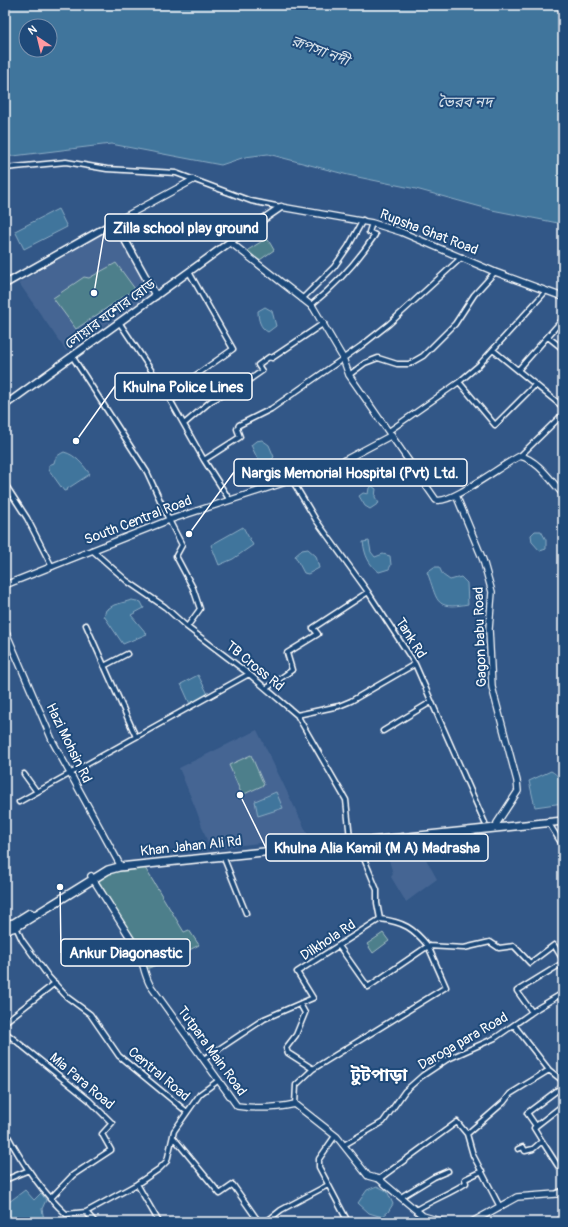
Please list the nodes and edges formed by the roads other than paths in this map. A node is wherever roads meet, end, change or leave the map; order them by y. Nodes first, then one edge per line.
1 (5, 168) edge
2 (193, 180) junction
3 (281, 207) junction
4 (363, 220) junction
5 (115, 222) junction
6 (372, 223) junction
7 (230, 242) junction
8 (462, 257) junction
9 (189, 272) junction
10 (495, 272) junction
11 (5, 284) edge
12 (546, 290) junction
13 (156, 296) junction
14 (563, 296) edge
15 (302, 299) junction
16 (311, 305) junction
17 (563, 319) edge
18 (119, 322) junction
19 (324, 323) junction
20 (548, 336) junction
21 (563, 349) edge
22 (493, 350) junction
23 (72, 356) junction
24 (342, 358) junction
25 (518, 370) junction
26 (349, 375) junction
27 (459, 382) junction
28 (535, 385) junction
29 (171, 400) junction
30 (5, 405) edge
31 (563, 408) edge
32 (563, 414) edge
33 (184, 424) junction
34 (390, 433) junction
35 (520, 456) junction
36 (204, 460) junction
37 (292, 480) junction
38 (5, 484) edge
39 (563, 494) edge
40 (456, 496) junction
41 (229, 500) junction
42 (169, 520) junction
43 (92, 550) junction
44 (52, 567) junction
45 (5, 585) edge
46 (368, 592) junction
47 (86, 625) dead end
48 (187, 627) junction
49 (5, 630) edge
50 (127, 654) dead end
51 (415, 664) junction
52 (104, 666) junction
53 (249, 674) junction
54 (267, 688) junction
55 (431, 702) junction
56 (296, 715) junction
57 (382, 731) dead end
58 (136, 737) junction
59 (24, 774) dead end
60 (69, 774) junction
61 (38, 792) junction
62 (19, 802) dead end
63 (563, 816) edge
64 (563, 821) edge
65 (548, 822) junction
66 (485, 823) junction
67 (497, 823) junction
68 (352, 840) junction
69 (563, 846) edge
70 (223, 856) junction
71 (119, 863) junction
72 (92, 878) junction
73 (246, 913) dead end
74 (380, 919) junction
75 (5, 925) edge
76 (15, 925) junction
77 (5, 930) edge
78 (339, 946) junction
79 (428, 946) junction
80 (563, 960) edge
81 (55, 983) junction
82 (563, 993) edge
83 (300, 1004) junction
84 (532, 1012) junction
85 (5, 1022) edge
86 (514, 1025) junction
87 (5, 1032) edge
88 (204, 1059) junction
89 (313, 1069) junction
90 (549, 1070) junction
91 (218, 1080) junction
92 (563, 1081) edge
93 (563, 1086) edge
94 (295, 1105) junction
95 (563, 1106) edge
96 (187, 1112) junction
97 (536, 1126) junction
98 (5, 1131) edge
99 (467, 1134) junction
100 (335, 1136) junction
101 (173, 1137) junction
102 (542, 1141) junction
103 (344, 1145) junction
104 (518, 1149) dead end
105 (563, 1162) edge
106 (30, 1170) junction
107 (448, 1171) dead end
108 (482, 1171) junction
109 (379, 1179) junction
110 (5, 1180) edge
111 (137, 1184) junction
112 (328, 1185) junction
113 (563, 1191) edge
114 (401, 1197) junction
115 (50, 1199) junction
116 (500, 1207) junction
117 (416, 1210) junction
118 (86, 1212) junction
119 (429, 1220) edge
120 (95, 1222) edge
121 (159, 1222) edge
122 (260, 1222) edge
123 (266, 1222) edge
124 (348, 1222) edge
125 (443, 1222) edge
126 (472, 1222) edge

1 - 2 street
2 - 3 street
2 - 5 street
3 - 4 street, Rupsha Ghat Road
3 - 7 main road, লোয়ার যশোর রোড
4 - 6 street, Rupsha Ghat Road
4 - 15 street
5 - 11 main road
5 - 13 main road
6 - 8 street, Rupsha Ghat Road
6 - 16 street
7 - 9 main road, লোয়ার যশোর রোড
7 - 15 street
8 - 10 street, Rupsha Ghat Road
8 - 24 street
9 - 13 main road, লোয়ার যশোর রোড
9 - 29 street
10 - 12 street, Rupsha Ghat Road
10 - 26 street
12 - 14 street, Rupsha Ghat Road
12 - 22 street
13 - 18 main road, লোয়ার যশোর রোড
15 - 16 street
16 - 19 street
17 - 20 street
18 - 23 main road, লোয়ার যশোর রোড
18 - 29 street
19 - 24 street
19 - 33 street
20 - 21 street
20 - 25 street
22 - 25 street
22 - 27 street
23 - 30 main road, লোয়ার যশোর রোড
23 - 42 street
24 - 26 street
24 - 36 street
25 - 28 street
26 - 34 street
27 - 28 street
27 - 34 street
28 - 31 street
29 - 33 street
32 - 35 street
33 - 36 street
34 - 37 street, South Central Road
34 - 40 street
35 - 39 street
35 - 40 street
36 - 41 street
37 - 41 street, South Central Road
37 - 46 street, Tank Rd
38 - 44 street
40 - 67 street, Gagon babu Road
41 - 42 street, South Central Road
42 - 43 street, South Central Road
42 - 48 street
43 - 44 street, South Central Road
43 - 48 street, TB Cross Rd
44 - 45 street, South Central Road
46 - 51 street, Tank Rd
46 - 54 street
47 - 52 street
48 - 53 street, TB Cross Rd
49 - 60 street, Hazi Mohsin Rd
50 - 52 street
51 - 55 street, Tank Rd
51 - 56 street
52 - 58 street
53 - 54 street, TB Cross Rd
53 - 58 street
54 - 56 street, TB Cross Rd
55 - 57 street
55 - 66 street, Tank Rd
56 - 68 street, TB Cross Rd
58 - 60 street
59 - 61 street
60 - 61 street
60 - 71 street, Hazi Mohsin Rd
61 - 62 street
63 - 67 highway, Khan Jahan Ali Rd
64 - 65 highway, Khan Jahan Ali Rd
65 - 68 highway, Khan Jahan Ali Rd
65 - 69 street
66 - 67 highway, Khan Jahan Ali Rd
66 - 68 highway, Khan Jahan Ali Rd
68 - 70 highway, Khan Jahan Ali Rd
68 - 71 highway, Khan Jahan Ali Rd
68 - 74 street
70 - 72 highway, Khan Jahan Ali Rd
70 - 73 street
71 - 72 highway, Khan Jahan Ali Rd
72 - 76 highway, Khan Jahan Ali Rd
72 - 88 street, Tutpara Main Road
74 - 78 street, Dilkhola Rd
74 - 79 street
75 - 76 highway, Khan Jahan Ali Rd
76 - 77 highway, Khan Jahan Ali Rd
76 - 81 street, Central Road
78 - 79 street
78 - 83 street, Dilkhola Rd
79 - 80 street
79 - 89 street
80 - 84 street
81 - 85 street
81 - 96 street, Central Road
82 - 84 street, Daroga para Road
83 - 88 street, Dilkhola Rd
83 - 89 street
84 - 86 street, Daroga para Road
86 - 90 street
86 - 103 street, Daroga para Road
87 - 115 street, Mia Para Road
88 - 91 street, Tutpara Main Road
89 - 94 street
90 - 92 street
90 - 99 street
91 - 94 street, Tutpara Main Road
91 - 96 street
93 - 97 street
94 - 100 street
95 - 97 street
96 - 101 street
97 - 102 street
98 - 106 street
99 - 108 street
99 - 109 street
100 - 103 street
100 - 112 street
101 - 111 street
101 - 122 street
102 - 104 street
102 - 105 street
103 - 109 street
106 - 110 street
106 - 115 street
107 - 114 street
108 - 116 street
108 - 117 street
109 - 114 street
111 - 118 street
111 - 121 street
112 - 123 street
112 - 124 street
113 - 116 street
114 - 117 street
115 - 118 street
116 - 126 street
117 - 119 street
118 - 120 street
119 - 125 street

